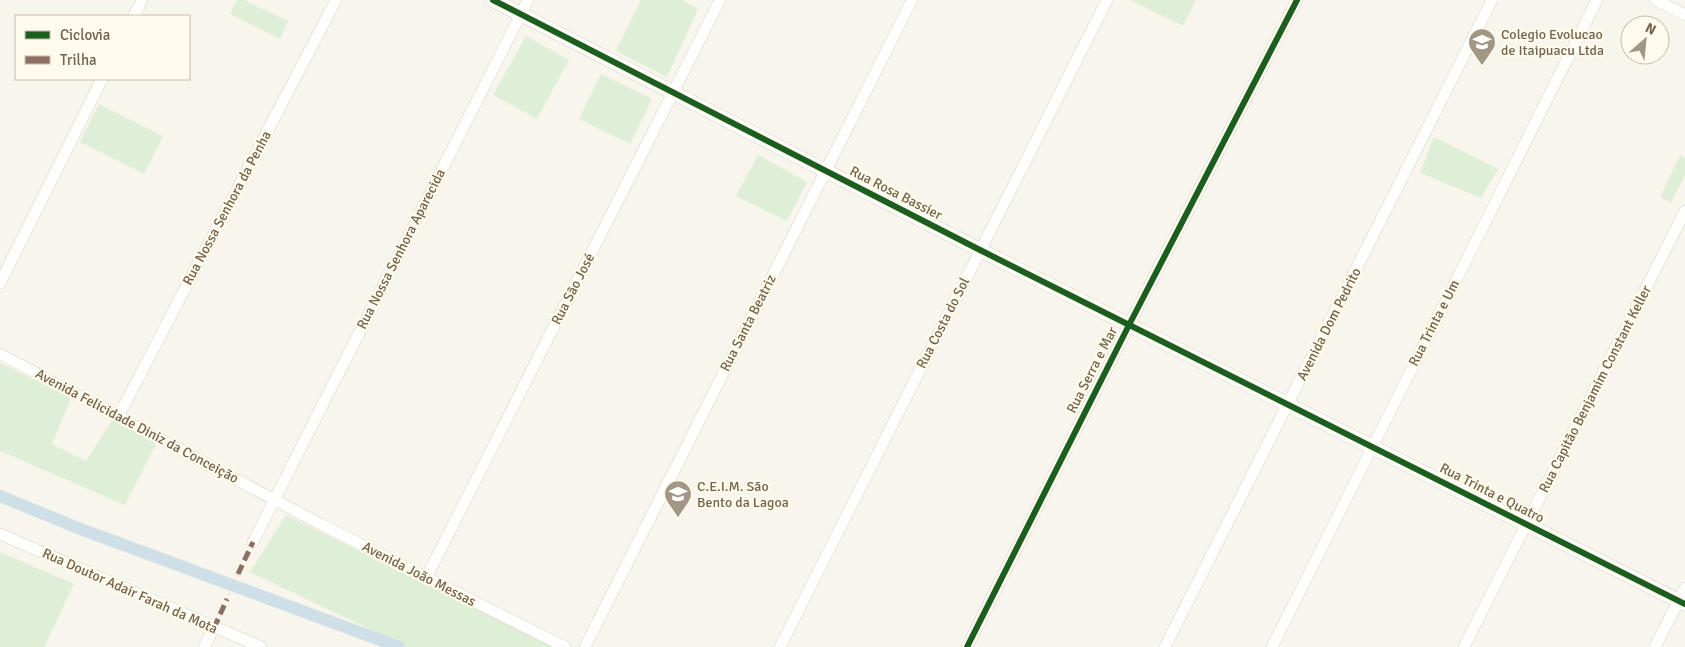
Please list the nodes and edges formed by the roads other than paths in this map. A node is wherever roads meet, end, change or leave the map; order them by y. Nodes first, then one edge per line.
1 (142, 0) edge
2 (336, 0) edge
3 (493, 0) edge
4 (528, 0) edge
5 (720, 0) edge
6 (912, 0) edge
7 (1107, 0) edge
8 (1298, 0) edge
9 (1492, 0) edge
10 (1597, 0) edge
11 (1656, 0) edge
12 (521, 14) junction
13 (134, 15) edge
14 (1685, 15) edge
15 (102, 80) edge
16 (673, 92) junction
17 (825, 170) junction
18 (1685, 211) edge
19 (980, 250) junction
20 (0, 283) edge
21 (1129, 325) junction
22 (0, 354) edge
23 (1288, 405) junction
24 (119, 415) junction
25 (1372, 446) junction
26 (274, 498) junction
27 (1526, 524) junction
28 (0, 534) edge
29 (253, 542) dead end
30 (426, 578) junction
31 (1685, 588) edge
32 (1682, 603) edge
33 (214, 628) junction
34 (204, 647) edge
35 (261, 647) edge
36 (565, 647) edge
37 (584, 647) edge
38 (780, 647) edge
39 (967, 647) edge
40 (1165, 647) edge
41 (1272, 647) edge
42 (1464, 647) edge
43 (1655, 647) edge

1 - 13 street
2 - 24 street, Rua Nossa Senhora da Penha
3 - 12 street, Rua Rosa Bassier
4 - 12 street, Rua Nossa Senhora Aparecida
5 - 16 street, Rua São José
6 - 17 street, Rua Santa Beatriz
7 - 19 street, Rua Costa do Sol
8 - 21 street, Rua Serra e Mar
9 - 23 street, Avenida Dom Pedrito
10 - 25 street, Rua Trinta e Um
11 - 14 street
12 - 16 street, Rua Rosa Bassier
12 - 26 street, Rua Nossa Senhora Aparecida
15 - 20 street
16 - 17 street, Rua Rosa Bassier
16 - 30 street, Rua São José
17 - 19 street, Rua Rosa Bassier
17 - 37 street, Rua Santa Beatriz
18 - 27 street, Rua Capitão Benjamim Constant Keller
19 - 21 street, Rua Rosa Bassier
19 - 38 street, Rua Costa do Sol
21 - 23 street, Rua Rosa Bassier
21 - 39 street, Rua Serra e Mar
22 - 24 street, Avenida Felicidade Diniz da Conceição
23 - 25 street, Rua Trinta e Quatro
23 - 40 street, Avenida Dom Pedrito
24 - 26 street, Avenida Felicidade Diniz da Conceição
25 - 27 street, Rua Trinta e Quatro
25 - 41 street, Rua Trinta e Um
26 - 29 street, Rua Nossa Senhora Aparecida
26 - 30 street, Avenida João Messas
27 - 32 street, Rua Trinta e Quatro
27 - 42 street, Rua Capitão Benjamim Constant Keller
28 - 33 street, Rua Doutor Adair Farah da Mota
30 - 36 street, Avenida João Messas
31 - 32 street
32 - 43 street
33 - 34 street
33 - 35 street, Rua Doutor Adair Farah da Mota

